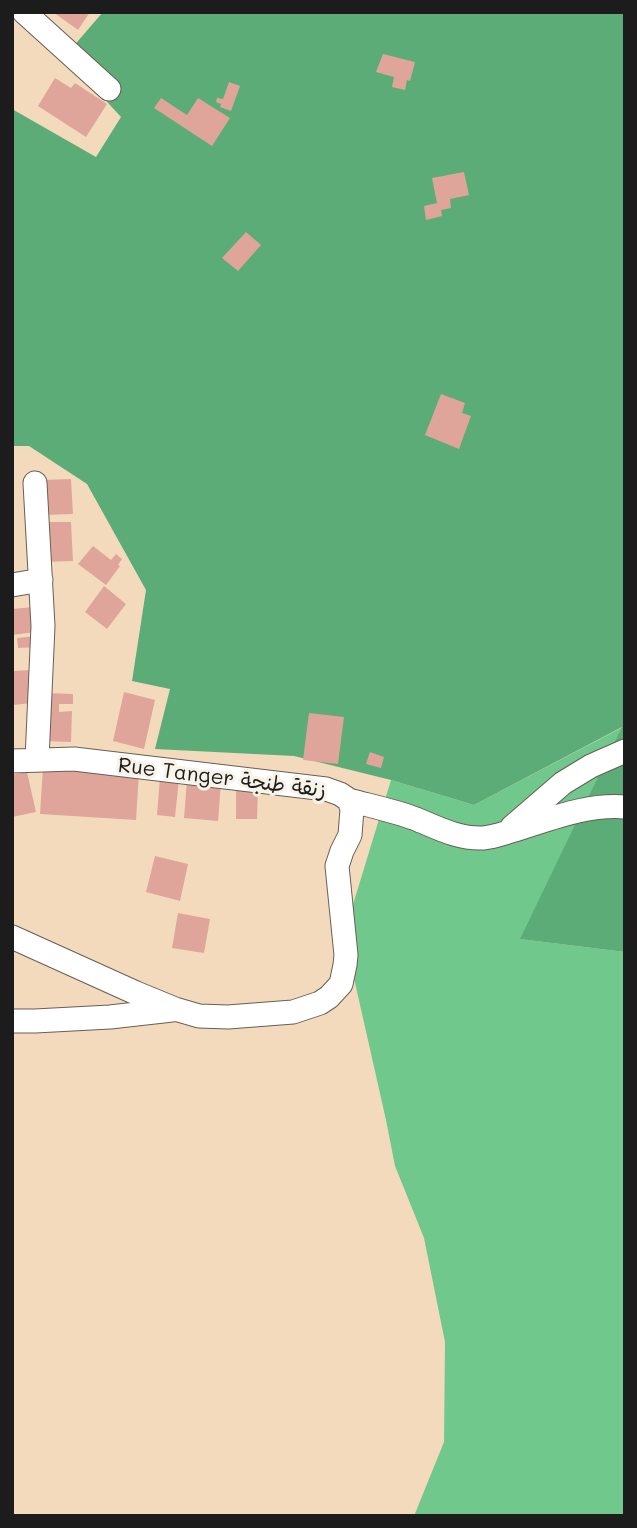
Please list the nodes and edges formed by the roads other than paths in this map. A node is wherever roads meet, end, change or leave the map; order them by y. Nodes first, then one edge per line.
1 (24, 12) edge
2 (109, 89) dead end
3 (35, 483) dead end
4 (41, 580) junction
5 (12, 585) edge
6 (625, 751) edge
7 (37, 759) junction
8 (12, 761) edge
9 (349, 800) junction
10 (625, 807) edge
11 (505, 833) junction
12 (12, 937) edge
13 (175, 1009) junction
14 (12, 1021) edge

1 - 2 street
3 - 4 street
4 - 5 street
4 - 7 street
6 - 11 street
7 - 8 street, Rue Tanger زنقة طنجة
7 - 9 street, Rue Tanger زنقة طنجة
9 - 11 street
9 - 13 street, Rue Tanger زنقة طنجة
10 - 11 street
12 - 13 street, Rue Tanger زنقة طنجة
13 - 14 street

